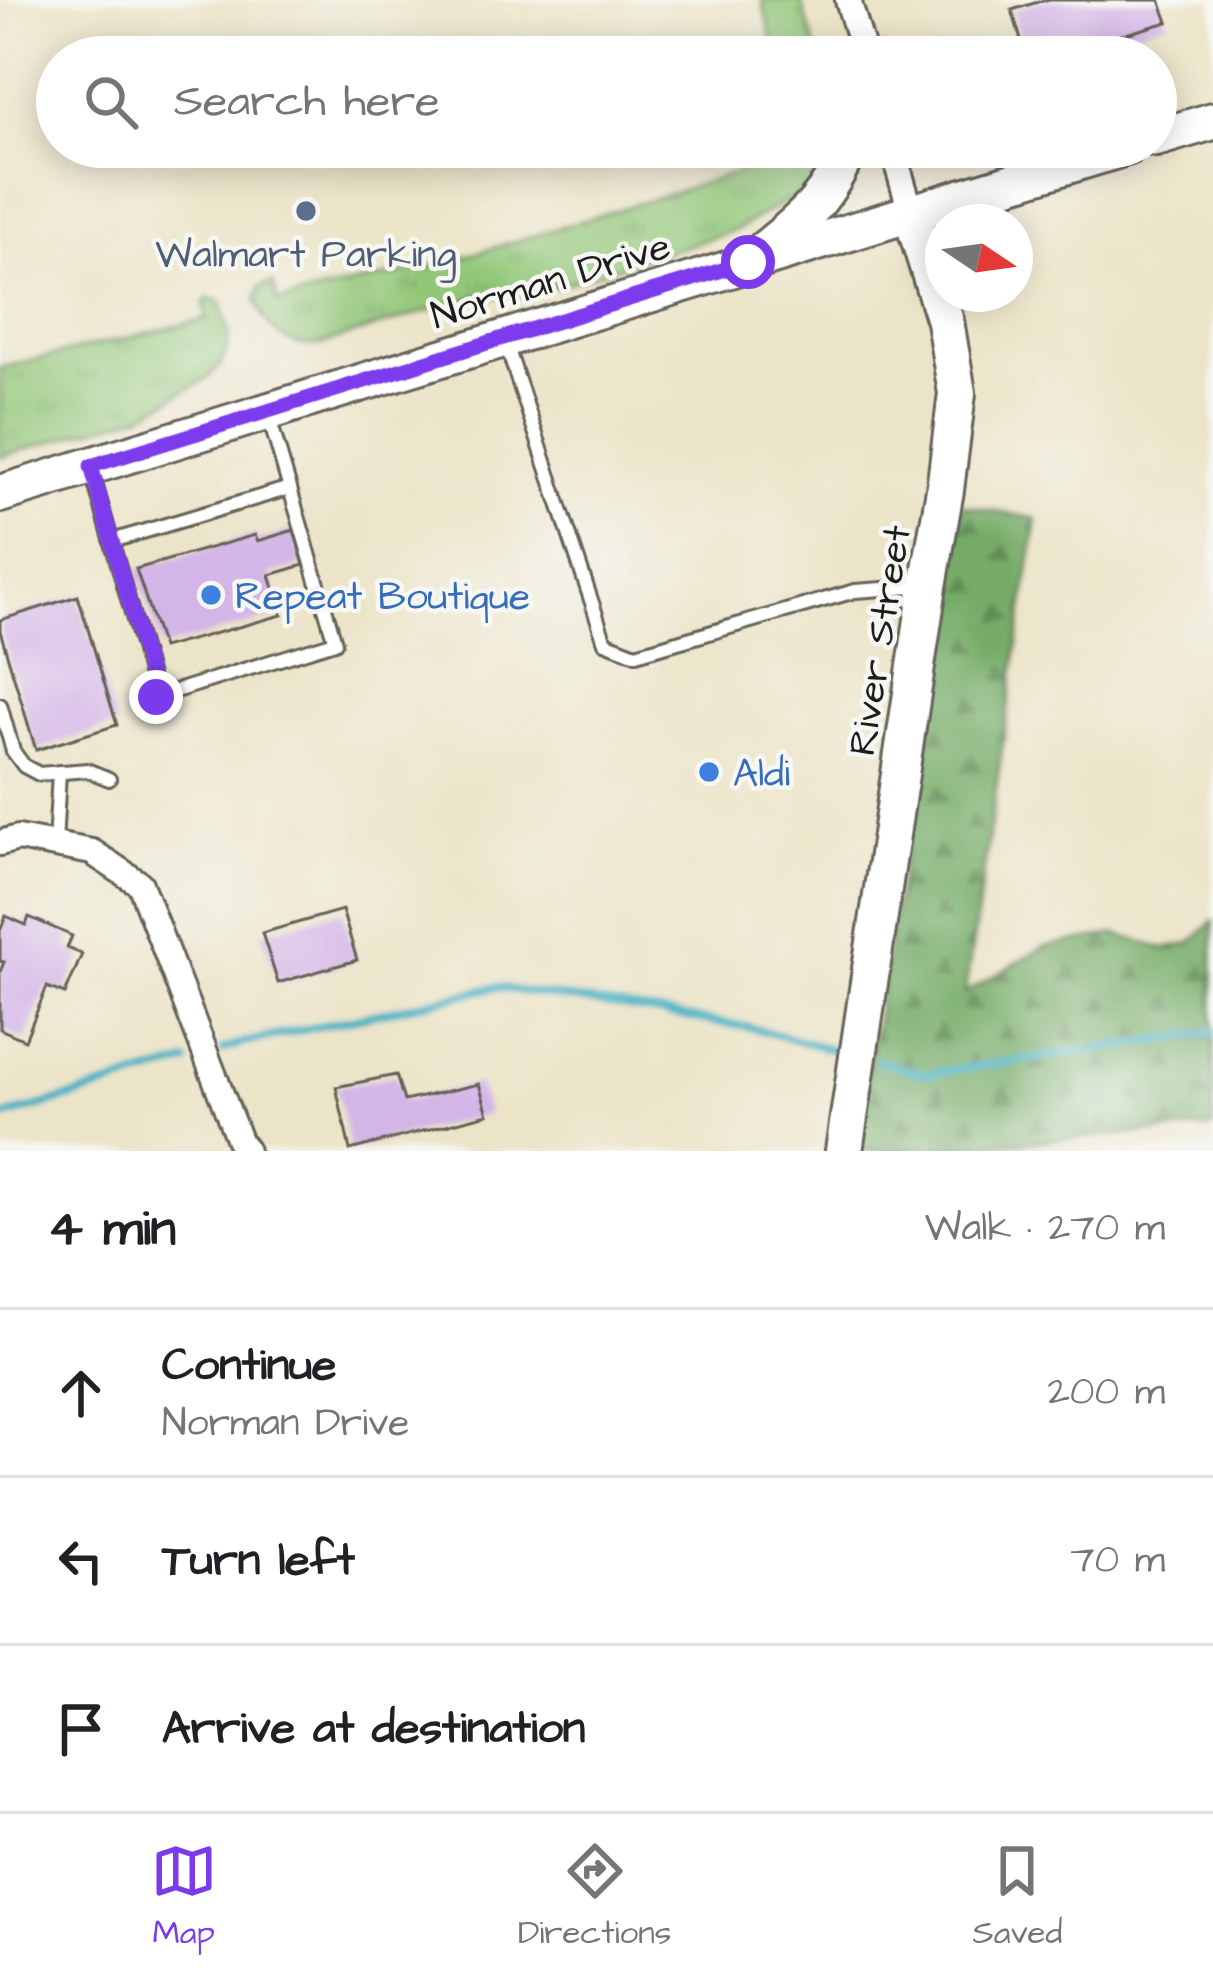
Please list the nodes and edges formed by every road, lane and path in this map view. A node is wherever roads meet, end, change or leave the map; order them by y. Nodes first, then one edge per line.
1 (848, 0) edge
2 (859, 36) edge
3 (1213, 121) edge
4 (1177, 132) edge
5 (840, 168) edge
6 (898, 168) edge
7 (1057, 168) edge
8 (911, 212) junction
9 (748, 262) junction
10 (504, 337) junction
11 (267, 410) junction
12 (91, 466) junction
13 (290, 488) junction
14 (0, 494) edge
15 (112, 541) junction
16 (928, 586) junction
17 (0, 705) edge
18 (59, 772) junction
19 (109, 779) dead end
20 (0, 843) edge
21 (55, 844) junction
22 (246, 1151) edge
23 (844, 1151) edge

1 - 2 street
3 - 4 street
5 - 9 street
6 - 8 street, River Street
7 - 8 street, Norman Drive
8 - 9 street, Norman Drive
8 - 16 street, River Street
9 - 10 street, Norman Drive
10 - 11 street, Norman Drive
10 - 16 lane
11 - 12 street, Norman Drive
11 - 13 lane
12 - 14 street, Norman Drive
12 - 15 lane
13 - 15 lane
13 - 15 lane
16 - 23 street, River Street
17 - 18 lane
18 - 19 lane
18 - 21 lane
20 - 21 street
21 - 22 street

